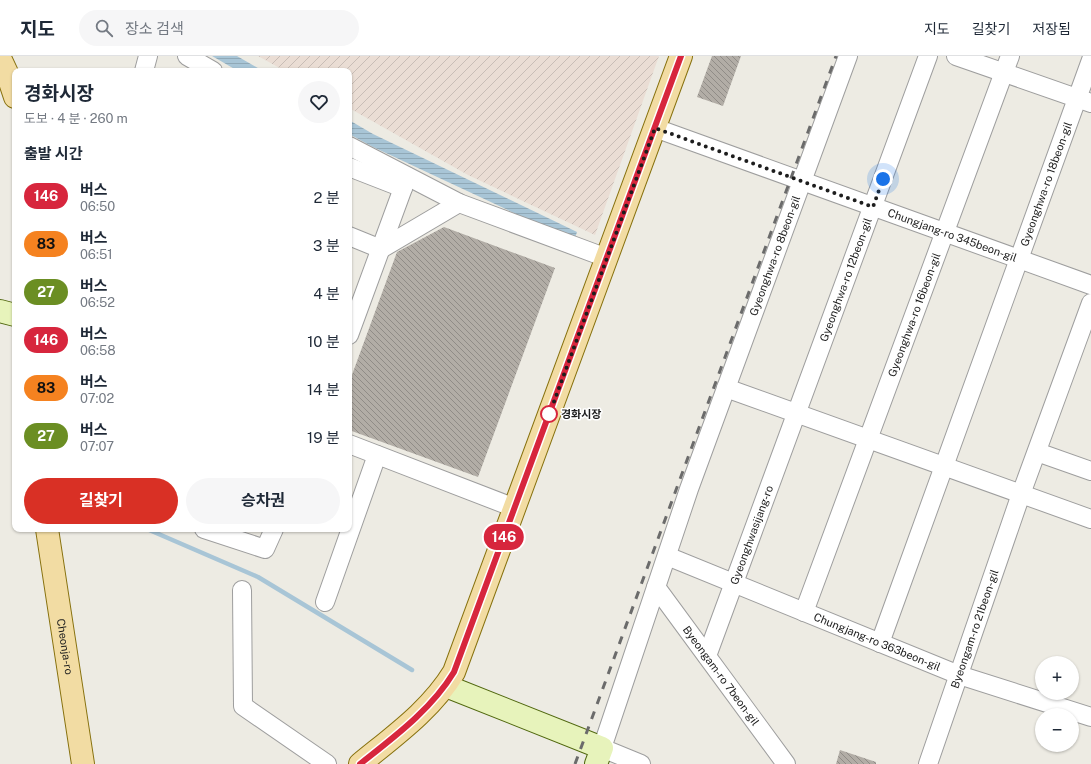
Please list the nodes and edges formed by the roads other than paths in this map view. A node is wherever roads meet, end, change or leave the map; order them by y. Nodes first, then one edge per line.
1 (148, 56) edge
2 (187, 56) edge
3 (681, 56) edge
4 (848, 56) edge
5 (928, 56) edge
6 (956, 56) edge
7 (1010, 56) edge
8 (0, 58) edge
9 (1091, 60) edge
10 (145, 68) edge
11 (208, 68) edge
12 (1004, 73) junction
13 (12, 88) edge
14 (1084, 101) edge
15 (655, 128) junction
16 (352, 148) edge
17 (352, 168) edge
18 (802, 181) junction
19 (405, 182) junction
20 (459, 203) junction
21 (873, 207) junction
22 (945, 232) junction
23 (352, 237) edge
24 (381, 249) junction
25 (607, 258) junction
26 (1019, 259) junction
27 (1091, 285) edge
28 (355, 303) edge
29 (1091, 304) edge
30 (0, 311) edge
31 (12, 314) edge
32 (352, 320) edge
33 (726, 388) junction
34 (797, 414) junction
35 (869, 439) junction
36 (352, 445) edge
37 (1037, 452) junction
38 (377, 455) junction
39 (944, 466) junction
40 (1091, 472) edge
41 (1021, 494) junction
42 (515, 508) junction
43 (1091, 519) edge
44 (352, 526) edge
45 (47, 532) edge
46 (213, 532) edge
47 (273, 532) edge
48 (350, 532) edge
49 (667, 556) junction
50 (734, 584) junction
51 (656, 587) junction
52 (242, 590) dead end
53 (325, 602) dead end
54 (804, 612) junction
55 (880, 643) junction
56 (707, 656) junction
57 (959, 675) junction
58 (446, 686) junction
59 (1061, 708) edge
60 (1079, 714) edge
61 (1091, 717) edge
62 (1079, 718) edge
63 (1091, 729) edge
64 (599, 756) edge
65 (83, 764) edge
66 (327, 764) edge
67 (360, 764) edge
68 (641, 764) edge
69 (786, 764) edge
70 (928, 764) edge

1 - 10 street
2 - 11 street
3 - 15 main road
4 - 18 street, Gyeonghwa-ro 8beon-gil
5 - 21 street, Gyeonghwa-ro 12beon-gil
6 - 12 street
7 - 12 street, Gyeonghwa-ro 16beon-gil
8 - 13 main road
9 - 14 street, Gyeonghwa-ro 18beon-gil
12 - 14 street
12 - 22 street, Gyeonghwa-ro 16beon-gil
14 - 26 street, Gyeonghwa-ro 18beon-gil
15 - 18 street, Chungjang-ro 345beon-gil
15 - 25 main road
16 - 19 street
17 - 19 street
18 - 21 street, Chungjang-ro 345beon-gil
18 - 33 street, Gyeonghwa-ro 8beon-gil
19 - 20 street
19 - 24 street
20 - 24 street
20 - 25 street
21 - 22 street, Chungjang-ro 345beon-gil
21 - 34 street, Gyeonghwa-ro 12beon-gil
22 - 26 street, Chungjang-ro 345beon-gil
22 - 35 street, Gyeonghwa-ro 16beon-gil
23 - 24 street
24 - 28 street
25 - 42 main road
26 - 27 street, Chungjang-ro 345beon-gil
26 - 39 street, Gyeonghwa-ro 18beon-gil
28 - 32 street
29 - 37 street, Byeongam-ro 21beon-gil
30 - 31 street
33 - 34 street
33 - 49 street
34 - 35 street
34 - 50 street, Gyeonghwasijang-ro
35 - 39 street
35 - 54 street
36 - 38 street
37 - 40 street
37 - 41 street, Byeongam-ro 21beon-gil
38 - 42 street
38 - 44 street
39 - 41 street
39 - 55 street
41 - 43 street
41 - 57 street, Byeongam-ro 21beon-gil
42 - 58 main road
45 - 65 main road, Cheonja-ro
46 - 47 street
48 - 53 street
49 - 50 street, Chungjang-ro 363beon-gil
49 - 51 street
50 - 54 street, Chungjang-ro 363beon-gil
50 - 56 street, Gyeonghwasijang-ro
51 - 56 street, Byeongam-ro 7beon-gil
51 - 64 street
52 - 66 street
54 - 55 street, Chungjang-ro 363beon-gil
55 - 57 street, Chungjang-ro 363beon-gil
56 - 69 street, Byeongam-ro 7beon-gil
57 - 59 street, Chungjang-ro 363beon-gil
57 - 70 street, Byeongam-ro 21beon-gil
58 - 64 street
58 - 67 main road
60 - 61 street, Chungjang-ro 363beon-gil
62 - 63 street
64 - 68 street

